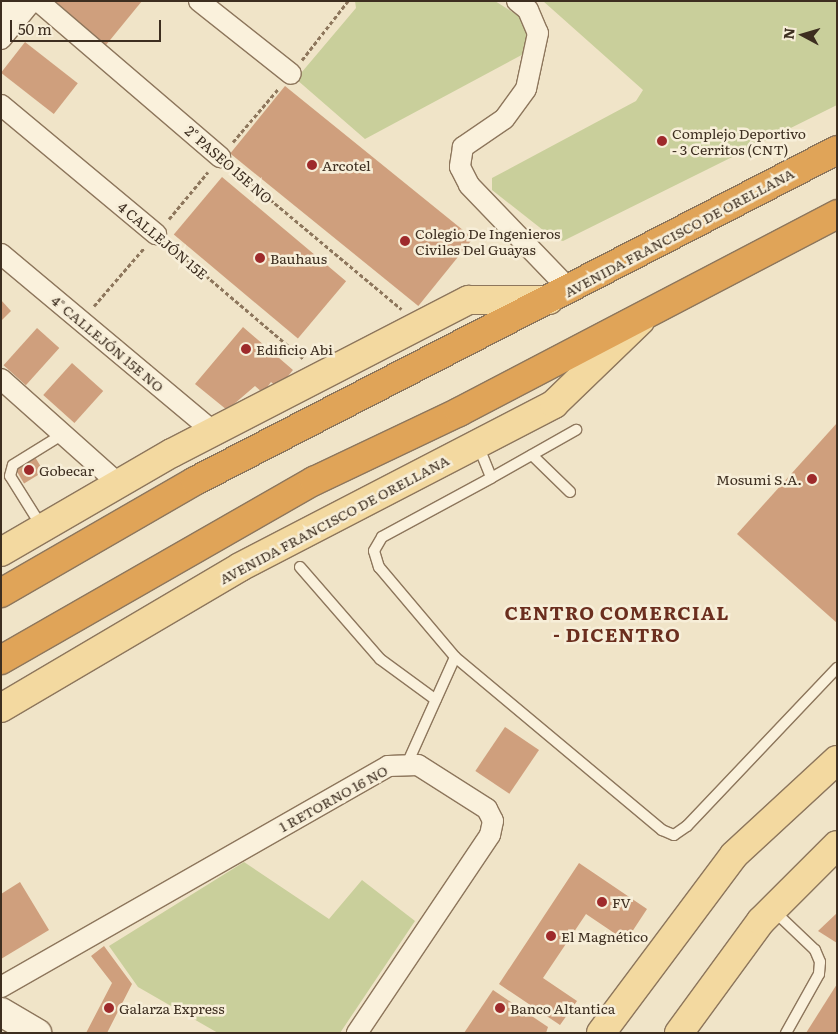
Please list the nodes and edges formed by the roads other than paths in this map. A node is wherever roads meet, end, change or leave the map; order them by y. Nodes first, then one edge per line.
1 (27, 1) edge
2 (32, 1) edge
3 (38, 1) edge
4 (199, 1) edge
5 (517, 1) edge
6 (1, 11) edge
7 (1, 39) edge
8 (291, 74) dead end
9 (1, 105) edge
10 (837, 150) edge
11 (220, 158) road end
12 (837, 214) edge
13 (156, 234) road end
14 (1, 254) edge
15 (559, 295) junction
16 (651, 310) junction
17 (1, 379) edge
18 (576, 430) dead end
19 (60, 431) junction
20 (214, 432) junction
21 (478, 444) junction
22 (532, 455) junction
23 (491, 478) junction
24 (120, 484) junction
25 (570, 492) dead end
26 (43, 528) junction
27 (1, 552) edge
28 (300, 567) dead end
29 (1, 593) edge
30 (455, 657) junction
31 (1, 660) edge
32 (837, 668) edge
33 (436, 700) junction
34 (1, 708) edge
35 (837, 760) edge
36 (407, 764) junction
37 (837, 845) edge
38 (772, 910) junction
39 (1, 987) edge
40 (1, 1012) edge
41 (38, 1033) edge
42 (357, 1033) edge
43 (601, 1033) edge
44 (679, 1033) edge
45 (786, 1033) edge

1 - 6 main road
2 - 7 street
3 - 11 street, 2° PASEO 15E NO
4 - 8 street
5 - 15 street
9 - 13 street, 4 CALLEJÓN 15E
10 - 15 highway, AVENIDA FRANCISCO DE ORELLANA
12 - 16 highway, AVENIDA FRANCISCO DE ORELLANA
14 - 20 street, 4° CALLEJÓN 15E NO
15 - 20 main road, AVENIDA FRANCISCO DE ORELLANA
15 - 29 highway, AVENIDA FRANCISCO DE ORELLANA
16 - 21 main road, AVENIDA FRANCISCO DE ORELLANA
16 - 31 highway, AVENIDA FRANCISCO DE ORELLANA
17 - 19 street
18 - 22 lane
19 - 24 street
19 - 26 lane
20 - 24 main road, AVENIDA FRANCISCO DE ORELLANA
21 - 23 lane
21 - 34 main road, AVENIDA FRANCISCO DE ORELLANA
22 - 23 lane
22 - 25 lane
23 - 30 lane
24 - 26 main road, AVENIDA FRANCISCO DE ORELLANA
26 - 27 main road, AVENIDA FRANCISCO DE ORELLANA
28 - 33 lane
30 - 32 lane
30 - 33 lane
33 - 36 lane
35 - 43 main road
36 - 39 street, 1 RETORNO 16 NO
36 - 42 street, 1 RETORNO 16 NO
37 - 38 main road
38 - 44 main road
38 - 45 lane
40 - 41 main road

